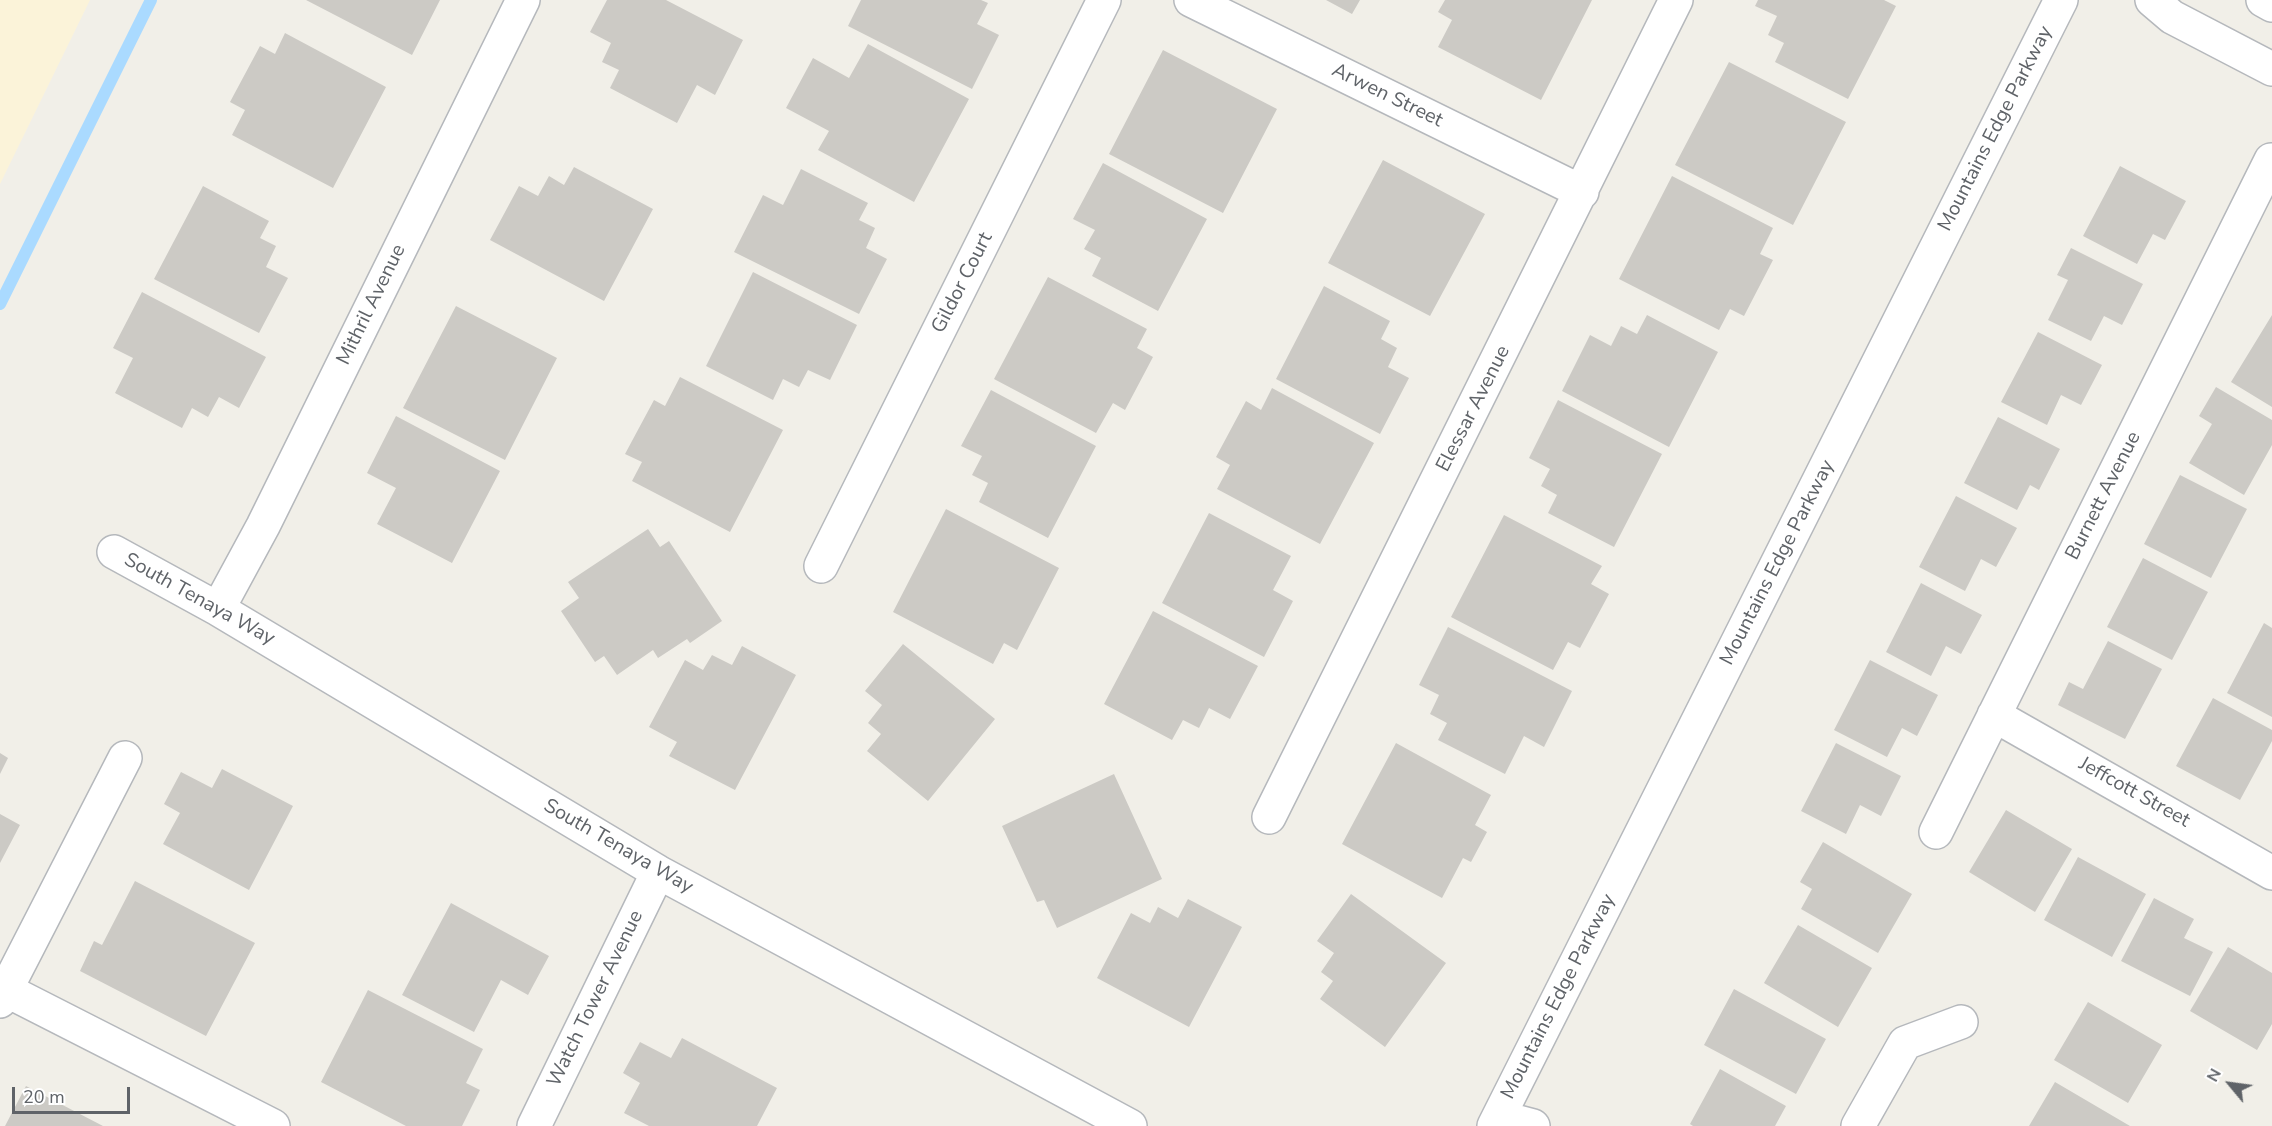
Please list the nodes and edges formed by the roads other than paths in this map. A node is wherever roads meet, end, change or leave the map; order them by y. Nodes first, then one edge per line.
1 (523, 0) edge
2 (1104, 0) edge
3 (1191, 0) edge
4 (1676, 0) edge
5 (2061, 0) edge
6 (2152, 0) edge
7 (2263, 0) edge
8 (2272, 4) edge
9 (2272, 69) edge
10 (2271, 160) edge
11 (1582, 192) junction
12 (114, 552) dead end
13 (821, 566) dead end
14 (218, 609) junction
15 (1994, 715) junction
16 (125, 758) dead end
17 (1269, 817) dead end
18 (1936, 832) dead end
19 (658, 872) junction
20 (2272, 873) edge
21 (3, 996) edge
22 (1960, 1022) dead end
23 (1501, 1123) edge
24 (273, 1126) edge
25 (534, 1126) edge
26 (1130, 1126) edge
27 (1533, 1126) edge
28 (1858, 1126) edge

1 - 14 street, Mithril Avenue
2 - 13 street, Gildor Court
3 - 11 street, Arwen Street
4 - 11 street, Elessar Avenue
5 - 23 street, Mountains Edge Parkway
6 - 9 street
7 - 8 street
10 - 15 street, Burnett Avenue
11 - 17 street, Elessar Avenue
12 - 14 street, South Tenaya Way
14 - 19 street, South Tenaya Way
15 - 18 street, Burnett Avenue
15 - 20 street, Jeffcott Street
16 - 21 street
19 - 25 street, Watch Tower Avenue
19 - 26 street, South Tenaya Way
21 - 24 street
22 - 28 street
23 - 27 street

